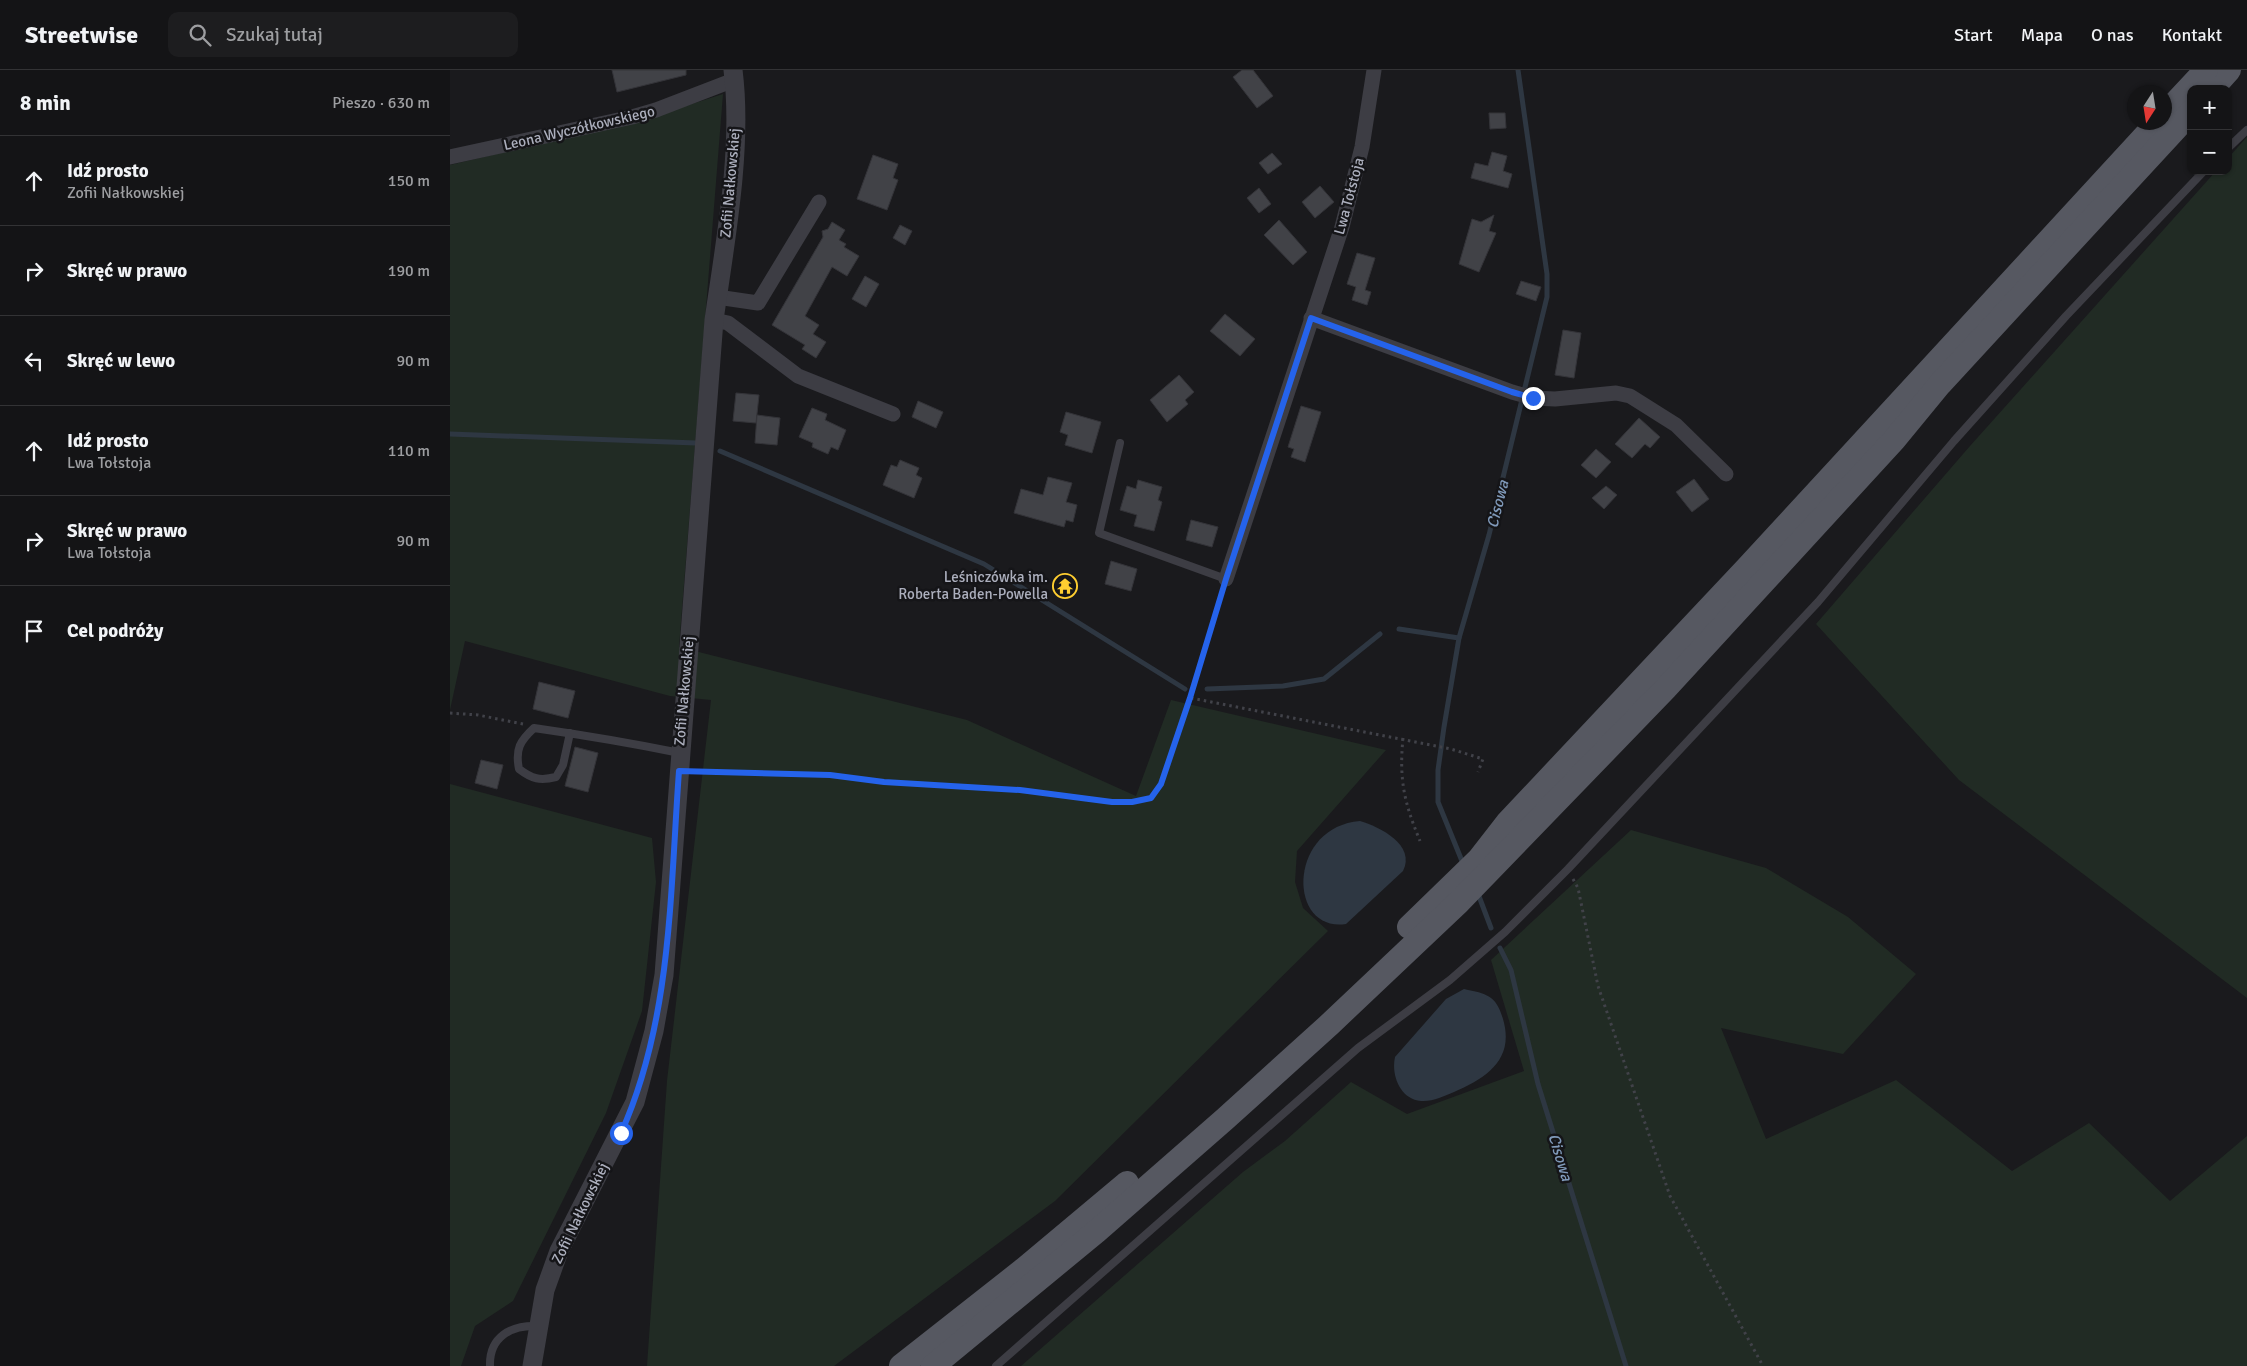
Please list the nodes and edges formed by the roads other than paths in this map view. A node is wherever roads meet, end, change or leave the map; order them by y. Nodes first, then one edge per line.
1 (1374, 70) edge
2 (2206, 70) edge
3 (2229, 70) edge
4 (733, 75) edge
5 (2216, 85) edge
6 (2172, 106) edge
7 (2187, 116) edge
8 (2151, 130) edge
9 (2247, 130) edge
10 (2232, 144) edge
11 (450, 158) edge
12 (2200, 175) edge
13 (819, 202) dead end
14 (717, 297) junction
15 (1311, 318) junction
16 (714, 320) junction
17 (893, 414) dead end
18 (1120, 443) dead end
19 (1726, 474) dead end
20 (1226, 579) joint
21 (570, 733) junction
22 (679, 762) junction
23 (1483, 866) junction
24 (1455, 894) junction
25 (537, 1326) junction
26 (490, 1366) edge
27 (532, 1366) edge
28 (901, 1366) edge
29 (933, 1366) edge
30 (996, 1366) edge

1 - 15 street, Lwa Tołstoja
2 - 6 main road
3 - 5 main road
4 - 11 street, Leona Wyczółkowskiego
4 - 14 street, Zofii Nałkowskiej
7 - 23 main road
8 - 23 main road
9 - 10 lane
12 - 30 lane
13 - 14 street
14 - 16 street, Zofii Nałkowskiej
15 - 19 street
15 - 20 street, Lwa Tołstoja
16 - 17 street
16 - 22 street, Zofii Nałkowskiej
18 - 20 lane
21 - 21 lane
21 - 22 lane
22 - 25 street, Zofii Nałkowskiej
23 - 24 main road
24 - 28 main road
24 - 29 main road
25 - 26 lane
25 - 27 street, Zofii Nałkowskiej

